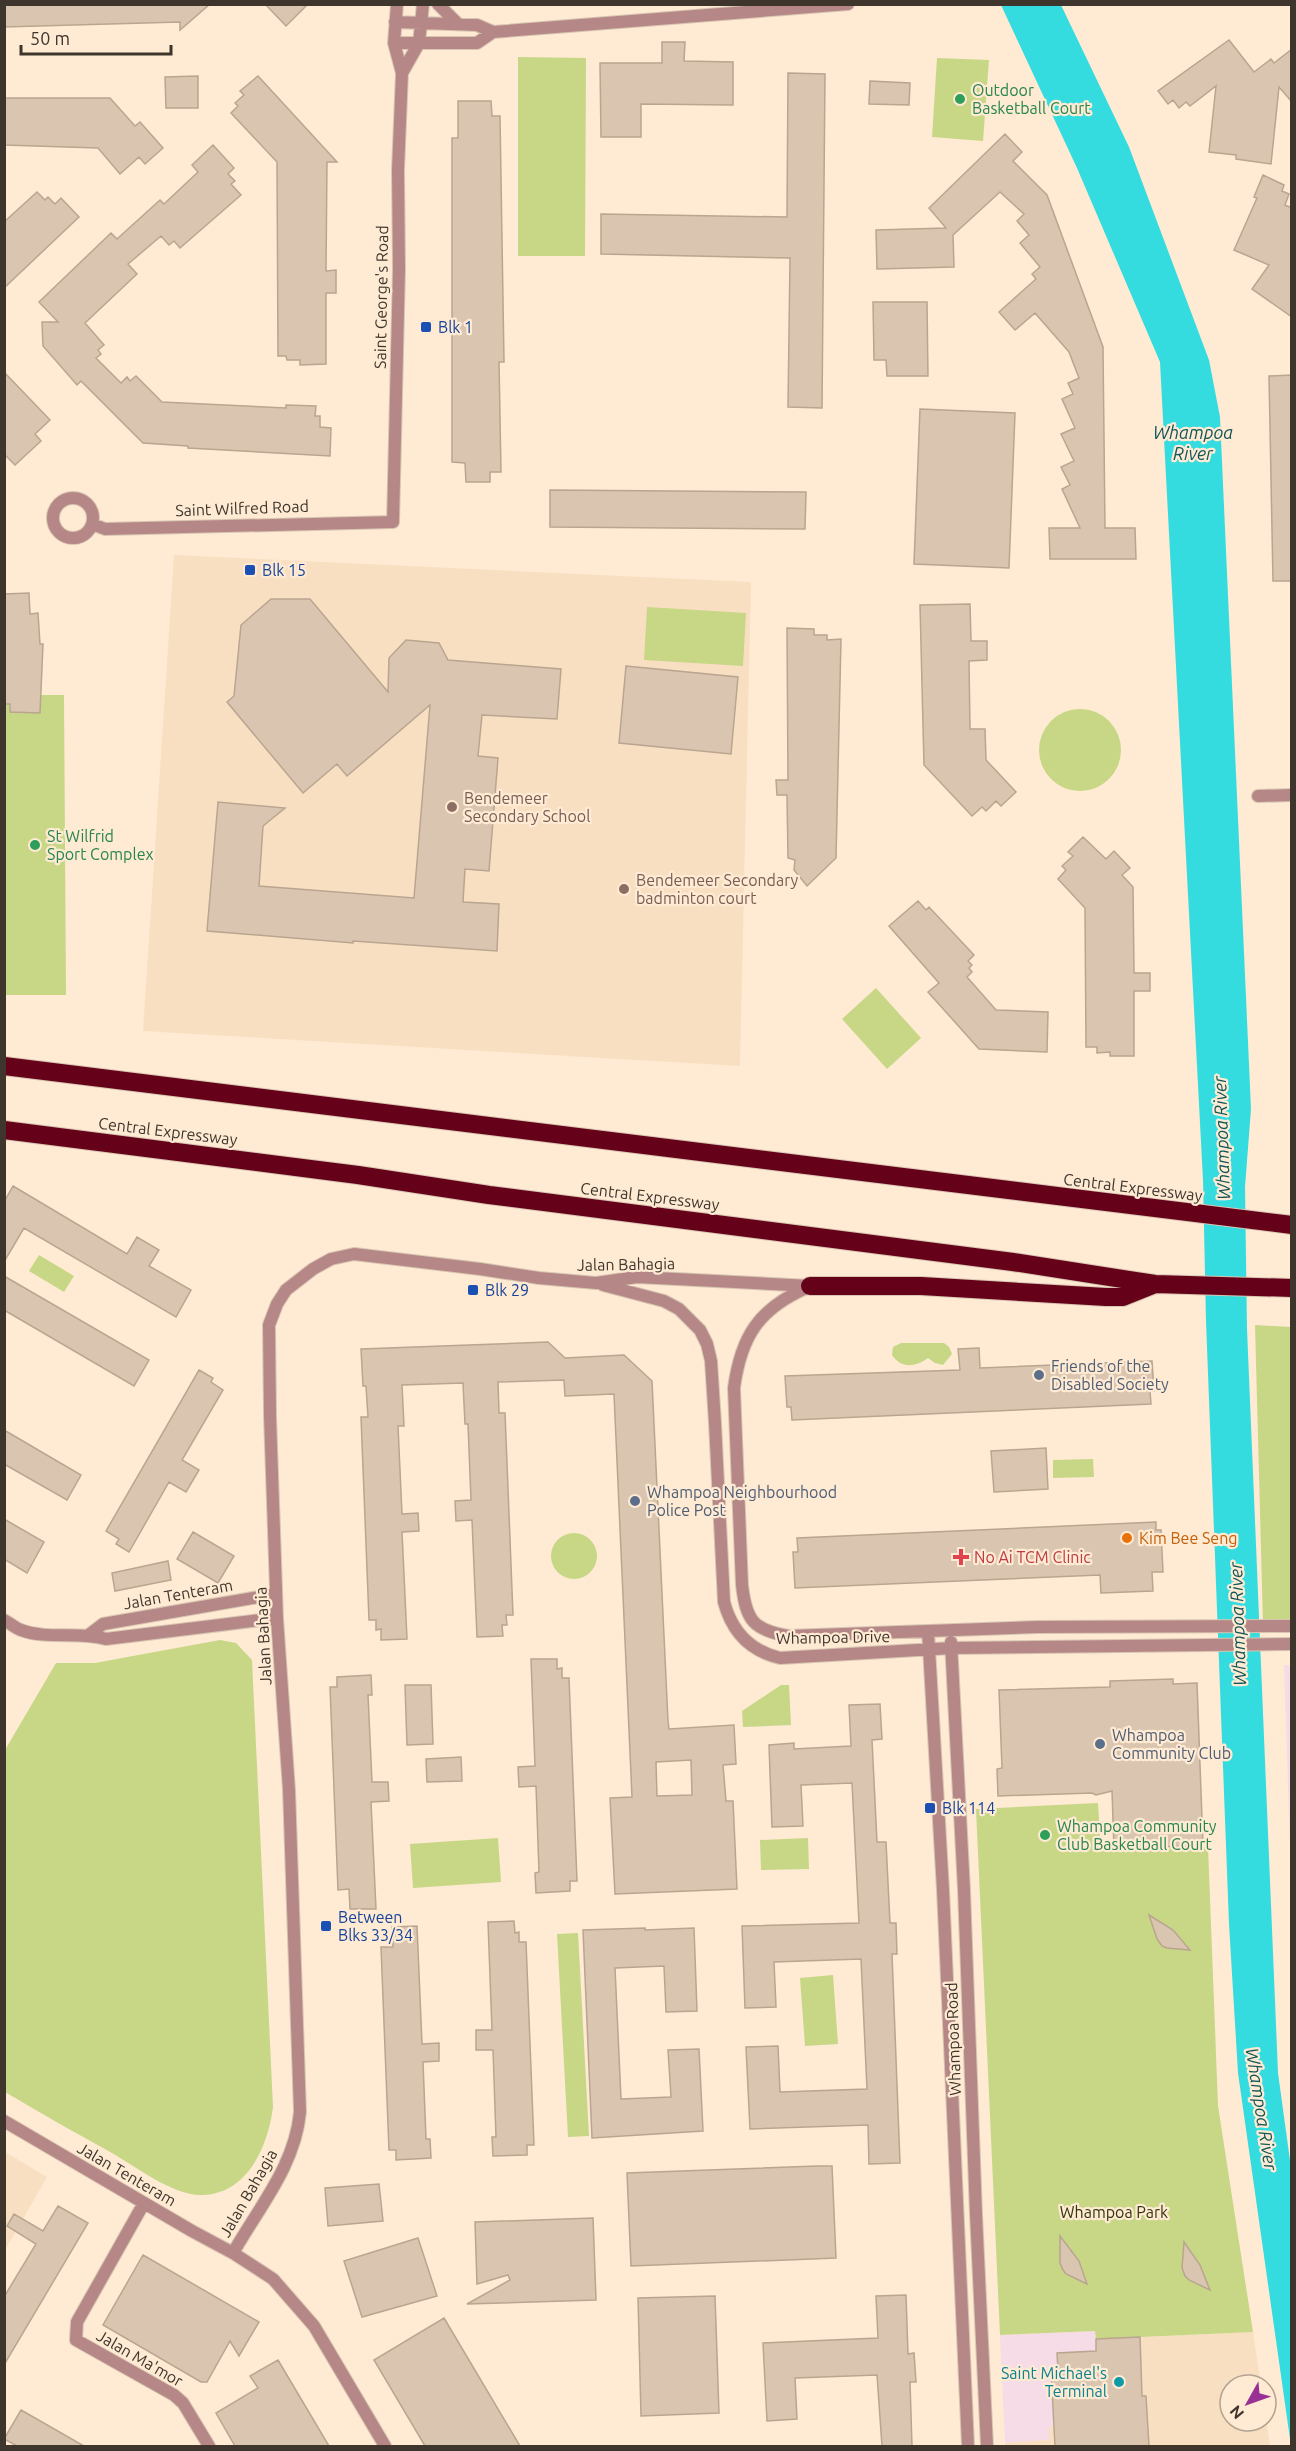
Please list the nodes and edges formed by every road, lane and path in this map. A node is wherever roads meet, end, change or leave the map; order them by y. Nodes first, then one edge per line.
1 (397, 4) edge
2 (423, 4) edge
3 (438, 4) edge
4 (848, 4) edge
5 (395, 21) junction
6 (421, 23) junction
7 (458, 24) junction
8 (493, 32) junction
9 (394, 43) junction
10 (420, 43) junction
11 (402, 73) junction
12 (393, 522) joint
13 (92, 524) dead end
14 (1292, 795) edge
15 (1258, 796) dead end
16 (4, 1066) edge
17 (4, 1130) edge
18 (1292, 1225) edge
19 (596, 1283) junction
20 (1155, 1284) junction
21 (810, 1286) junction
22 (1288, 1288) edge
23 (276, 1594) junction
24 (277, 1618) junction
25 (4, 1620) edge
26 (1292, 1626) edge
27 (951, 1630) junction
28 (928, 1631) junction
29 (90, 1634) junction
30 (1292, 1644) edge
31 (952, 1648) junction
32 (929, 1650) junction
33 (4, 2121) edge
34 (144, 2203) junction
35 (233, 2253) junction
36 (209, 2446) edge
37 (385, 2446) edge
38 (968, 2446) edge
39 (987, 2446) edge

1 - 5 street, Saint George's Road
2 - 6 street, Saint George's Road
3 - 7 street
4 - 8 street
5 - 6 street
5 - 9 street, Saint George's Road
6 - 7 street
6 - 10 street, Saint George's Road
7 - 8 street
8 - 10 street
9 - 10 street
9 - 11 street, Saint George's Road
10 - 11 street, Saint George's Road
11 - 12 street, Saint George's Road
12 - 13 street, Saint Wilfred Road
14 - 15 street
16 - 18 highway, Central Expressway
17 - 20 highway, Central Expressway
19 - 21 street, Jalan Bahagia
19 - 23 street, Jalan Bahagia
19 - 32 street, Whampoa Drive
20 - 21 highway
20 - 22 highway, Central Expressway
21 - 28 street, Whampoa Drive
23 - 24 street, Jalan Bahagia
23 - 29 street, Jalan Tenteram
24 - 29 street, Jalan Tenteram
24 - 35 street, Jalan Bahagia
25 - 29 street, Jalan Tenteram
26 - 27 street, Whampoa Drive
27 - 28 street, Whampoa Drive
27 - 31 street, Whampoa Road
28 - 32 street, Whampoa Road
30 - 31 street, Whampoa Drive
31 - 32 street, Whampoa Drive
31 - 39 street, Whampoa Road
32 - 38 street, Whampoa Road
33 - 34 street, Jalan Tenteram
34 - 35 street, Jalan Tenteram
34 - 36 street, Jalan Ma'mor
35 - 37 street, Jalan Bahagia

